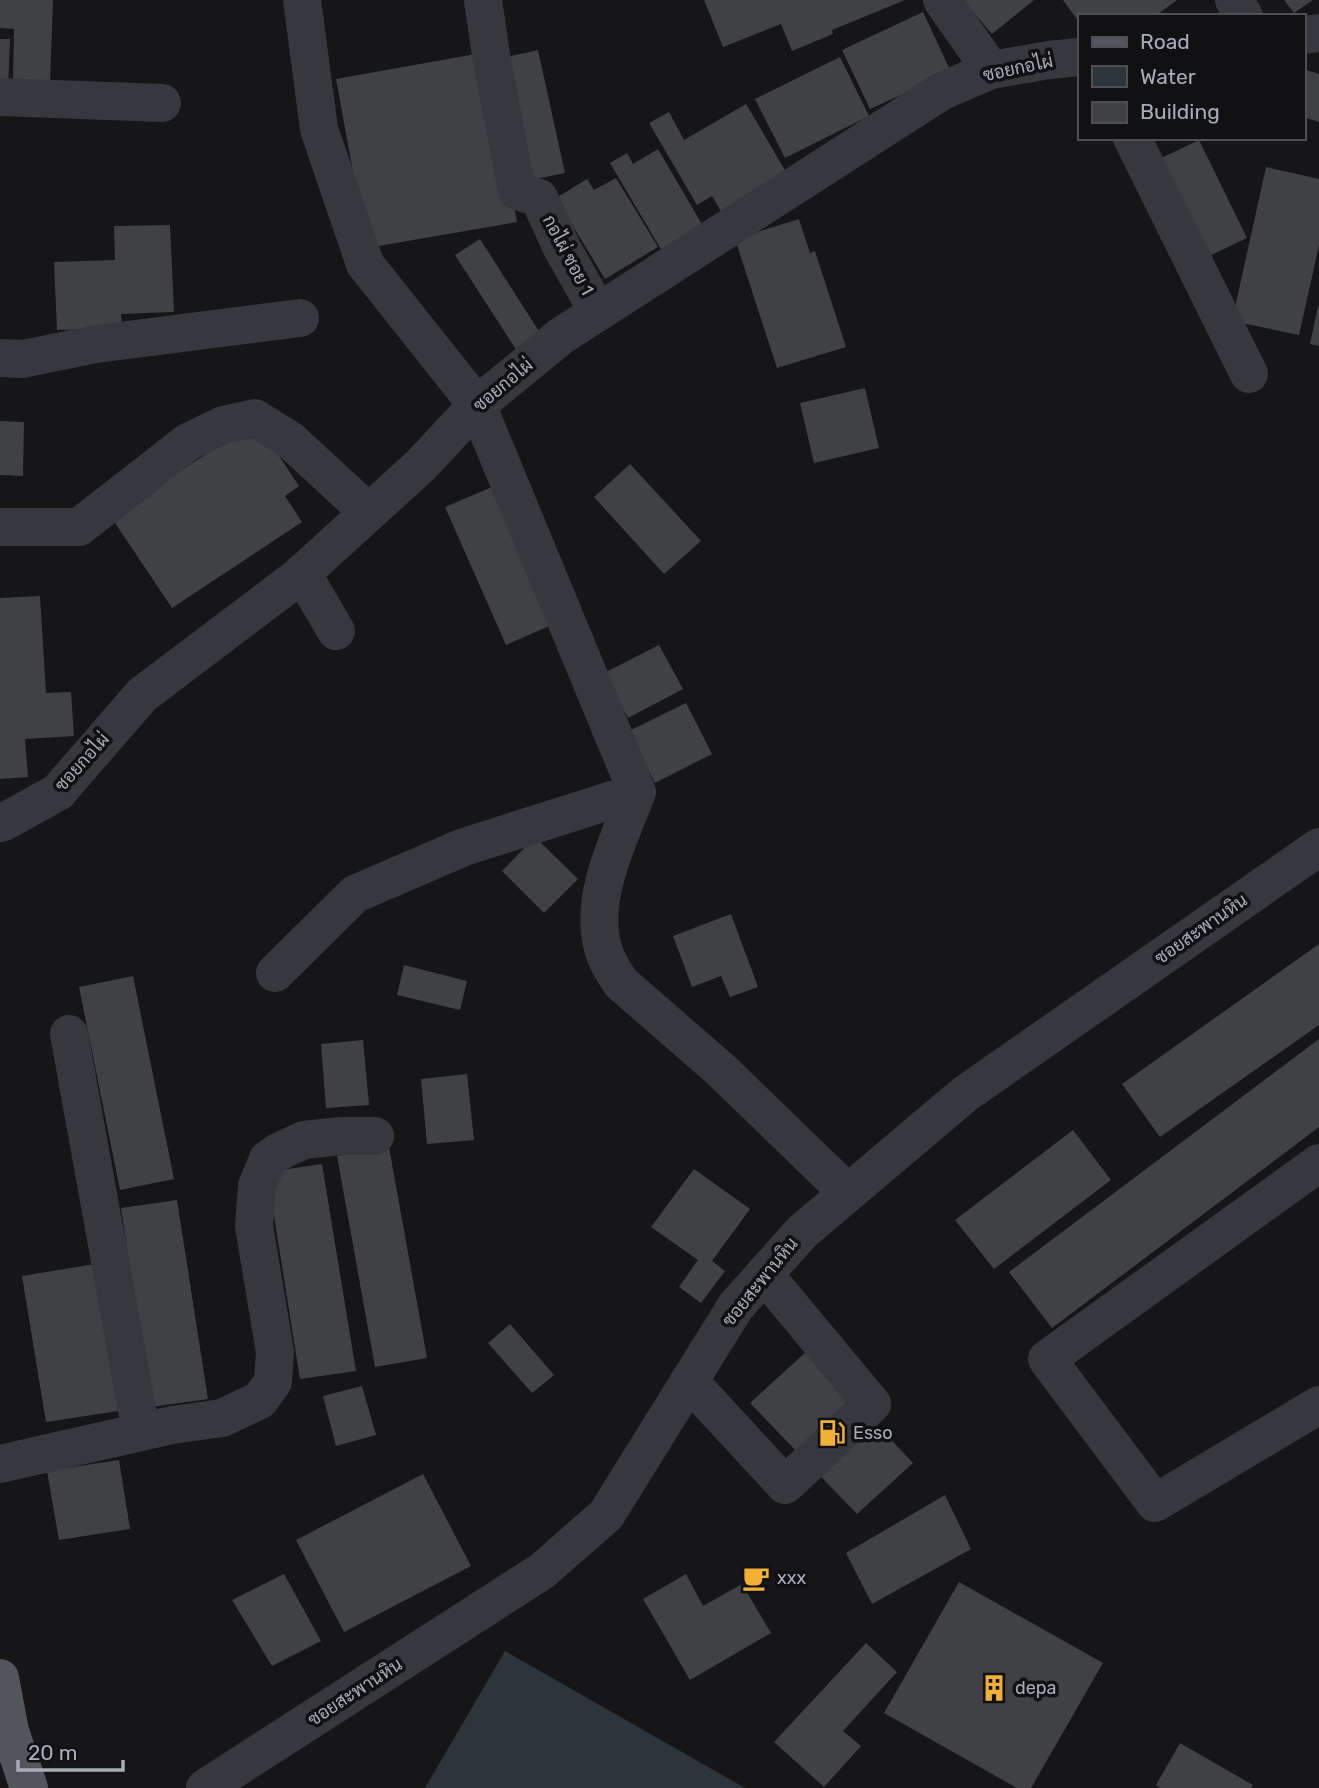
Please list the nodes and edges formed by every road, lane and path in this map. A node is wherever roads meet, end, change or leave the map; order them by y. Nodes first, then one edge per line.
1 (302, 0) edge
2 (483, 0) edge
3 (942, 0) edge
4 (1078, 57) edge
5 (991, 71) junction
6 (0, 97) edge
7 (162, 103) dead end
8 (1133, 140) edge
9 (598, 312) junction
10 (300, 318) dead end
11 (0, 358) edge
12 (1249, 374) dead end
13 (477, 405) junction
14 (367, 514) junction
15 (0, 527) edge
16 (302, 573) junction
17 (336, 631) dead end
18 (637, 792) junction
19 (0, 822) edge
20 (1319, 847) edge
21 (275, 973) dead end
22 (69, 1034) dead end
23 (375, 1136) dead end
24 (1319, 1163) edge
25 (848, 1193) junction
26 (764, 1274) junction
27 (689, 1381) junction
28 (1319, 1405) edge
29 (141, 1432) junction
30 (0, 1464) edge
31 (0, 1678) edge
32 (5, 1732) edge
33 (241, 1773) edge
34 (29, 1788) edge
35 (205, 1788) edge

1 - 13 street
2 - 9 street, กอไผ่ ซอย 1
3 - 5 street
4 - 5 street, ซอยกอไผ่
5 - 9 street, ซอยกอไผ่
6 - 7 street
8 - 12 street
9 - 13 street, ซอยกอไผ่
10 - 11 street
13 - 14 street, ซอยกอไผ่
13 - 18 street
14 - 15 street
14 - 16 street, ซอยกอไผ่
16 - 17 street
16 - 19 street, ซอยกอไผ่
18 - 21 street
18 - 25 street
20 - 25 street, ซอยสะพานหิน
22 - 29 street
23 - 29 street
24 - 28 street
25 - 26 street, ซอยสะพานหิน
26 - 27 street, ซอยสะพานหิน
26 - 27 street
27 - 33 street, ซอยสะพานหิน
29 - 30 street
31 - 32 main road
32 - 34 main road
33 - 35 street, ซอยสะพานหิน

